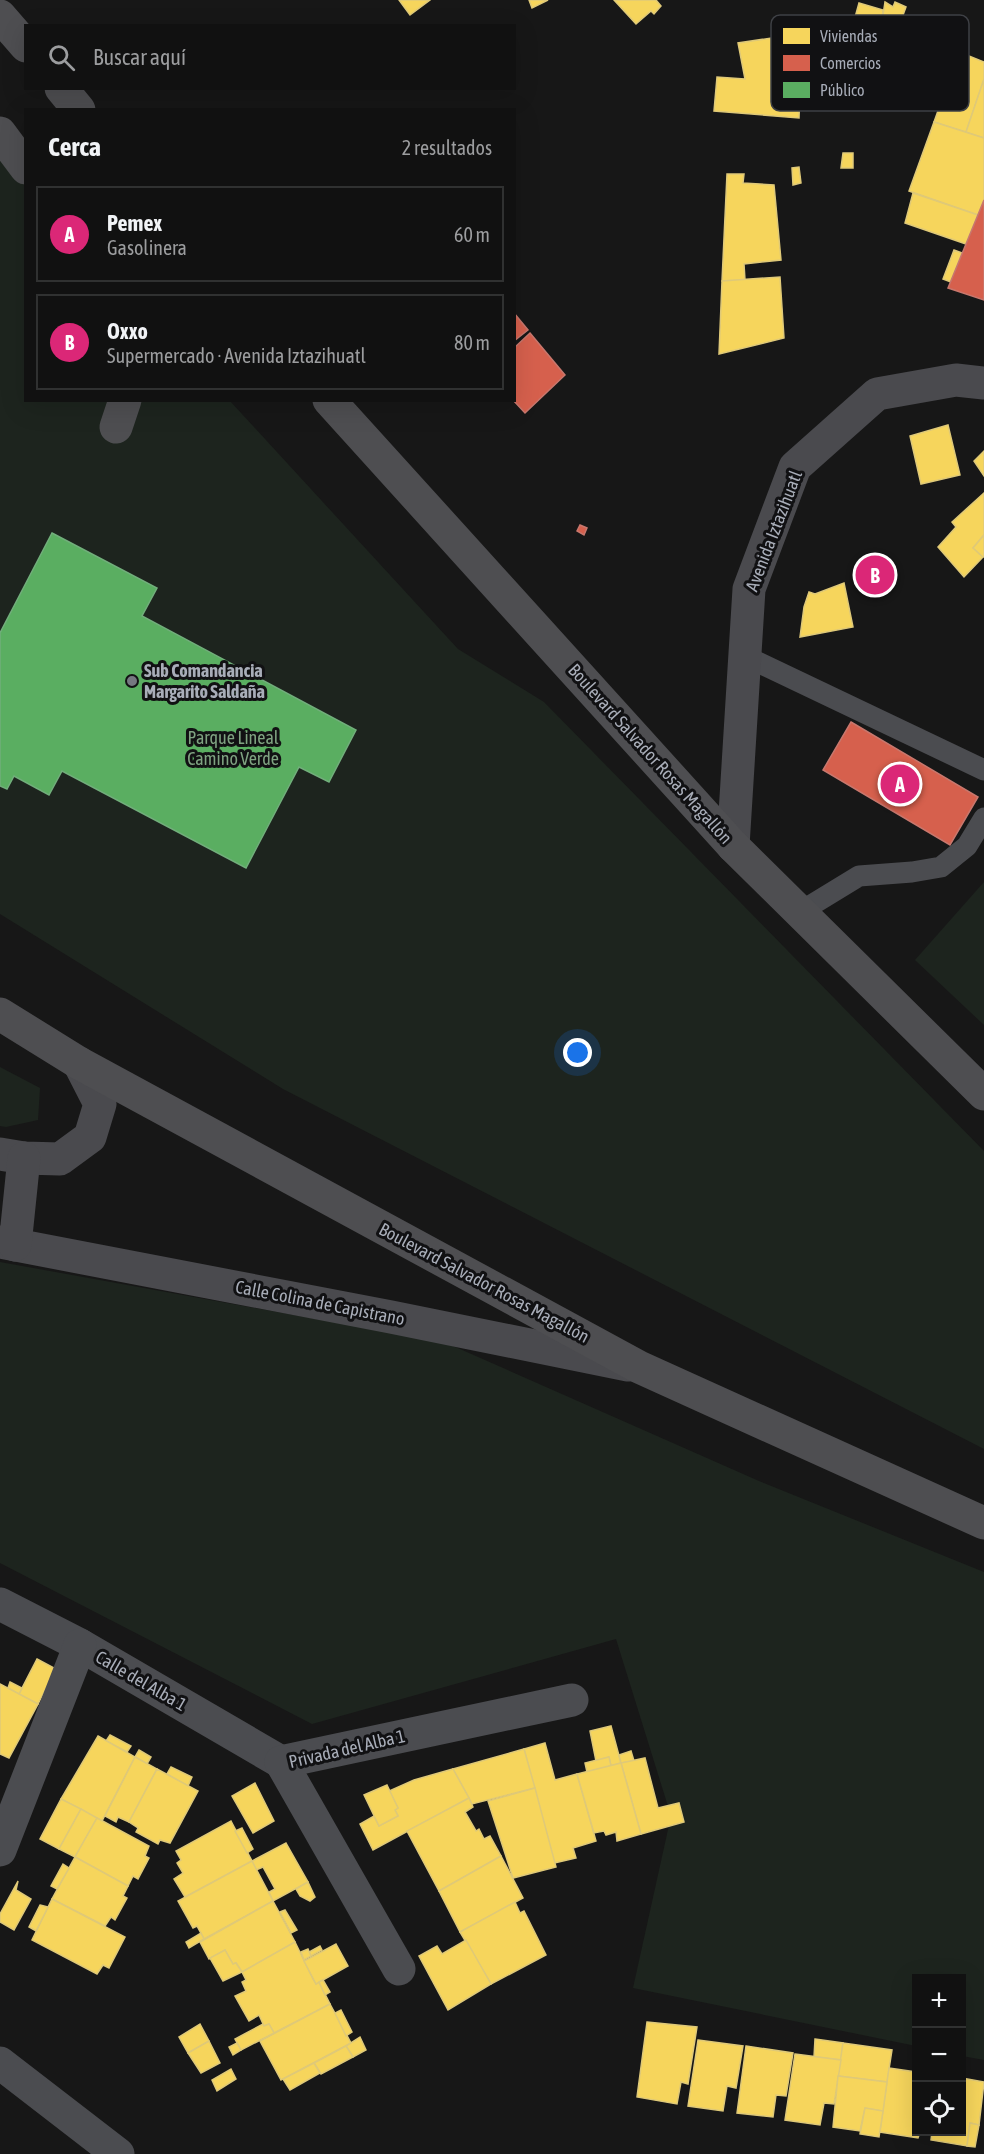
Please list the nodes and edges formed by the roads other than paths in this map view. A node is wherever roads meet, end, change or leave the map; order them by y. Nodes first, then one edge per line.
1 (0, 16) edge
2 (24, 44) edge
3 (63, 90) edge
4 (77, 108) edge
5 (0, 133) edge
6 (24, 165) edge
7 (984, 383) edge
8 (331, 402) edge
9 (745, 656) junction
10 (984, 770) edge
11 (984, 818) edge
12 (733, 846) junction
13 (800, 912) junction
14 (0, 1014) edge
15 (79, 1063) junction
16 (984, 1094) edge
17 (12, 1156) edge
18 (8, 1244) edge
19 (639, 1367) junction
20 (984, 1523) edge
21 (0, 1604) edge
22 (80, 1645) junction
23 (572, 1700) dead end
24 (281, 1762) junction
25 (0, 1850) edge
26 (399, 1969) dead end
27 (0, 2063) edge
28 (118, 2154) edge

1 - 2 highway
3 - 4 highway
5 - 6 highway
7 - 9 main road, Avenida Iztazihuatl
8 - 12 highway, Boulevard Salvador Rosas Magallón
9 - 10 lane
9 - 12 main road, Avenida Iztazihuatl
11 - 13 lane
12 - 13 highway, Boulevard Salvador Rosas Magallón
13 - 16 highway, Boulevard Salvador Rosas Magallón
14 - 15 highway, Boulevard Salvador Rosas Magallón
15 - 17 main road
15 - 19 highway, Boulevard Salvador Rosas Magallón
17 - 18 main road
18 - 19 main road, Calle Colina de Capistrano
19 - 20 highway, Boulevard Salvador Rosas Magallón
21 - 22 street, Calle del Alba 1
22 - 24 street, Calle del Alba 1
22 - 25 street
23 - 24 street, Privada del Alba 1
24 - 26 street, Privada del Alba 1
27 - 28 street

